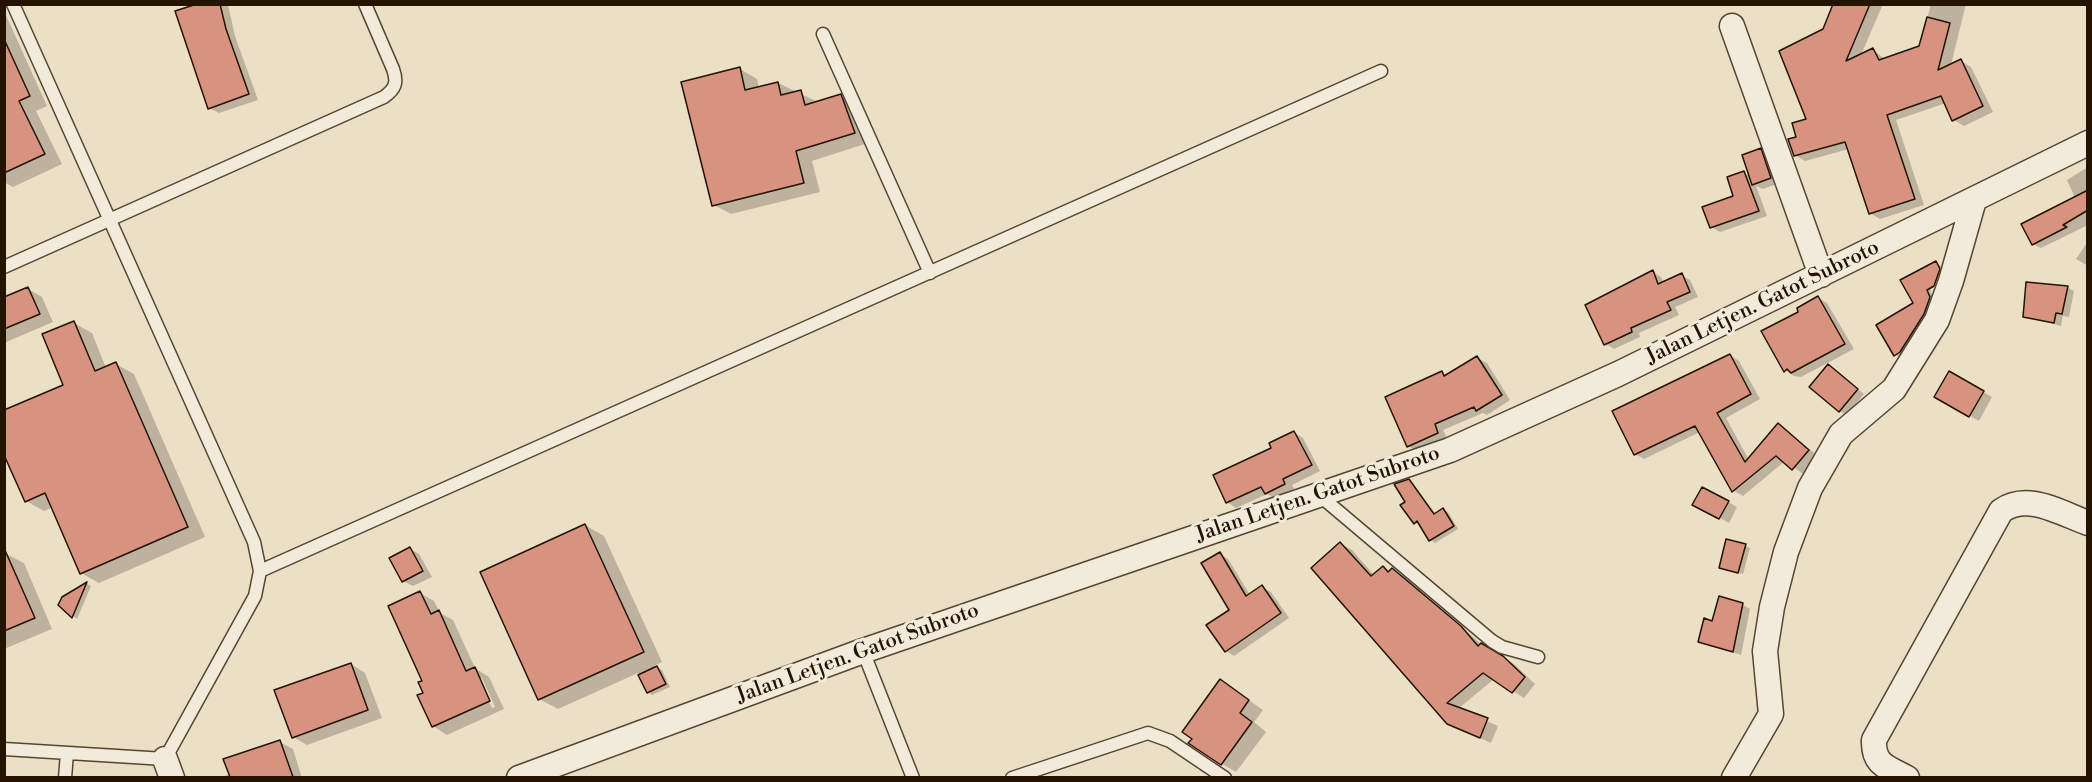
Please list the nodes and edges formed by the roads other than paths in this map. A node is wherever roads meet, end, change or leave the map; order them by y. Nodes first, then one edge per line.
1 (13, 4) edge
2 (365, 4) edge
3 (1732, 26) dead end
4 (823, 34) dead end
5 (1381, 71) dead end
6 (2088, 142) edge
7 (1974, 200) junction
8 (110, 220) junction
9 (4, 267) edge
10 (930, 273) junction
11 (1821, 275) junction
12 (1319, 495) junction
13 (2088, 523) edge
14 (260, 571) junction
15 (863, 651) junction
16 (1538, 657) dead end
17 (4, 749) edge
18 (67, 753) junction
19 (169, 768) edge
20 (524, 776) edge
21 (65, 777) edge
22 (913, 777) edge
23 (1012, 777) edge
24 (1225, 777) edge
25 (1734, 777) edge
26 (1907, 777) edge

1 - 8 lane
2 - 8 lane
3 - 11 street
4 - 10 lane
5 - 10 lane
6 - 7 street, Jalan Letjen. Gatot Subroto
7 - 11 street, Jalan Letjen. Gatot Subroto
7 - 25 street
8 - 9 lane
8 - 14 lane
10 - 14 lane
11 - 12 street, Jalan Letjen. Gatot Subroto
12 - 15 street, Jalan Letjen. Gatot Subroto
12 - 16 lane
13 - 26 street
14 - 19 lane
15 - 20 street, Jalan Letjen. Gatot Subroto
15 - 22 lane
17 - 18 lane
18 - 19 lane
18 - 21 lane
23 - 24 lane

